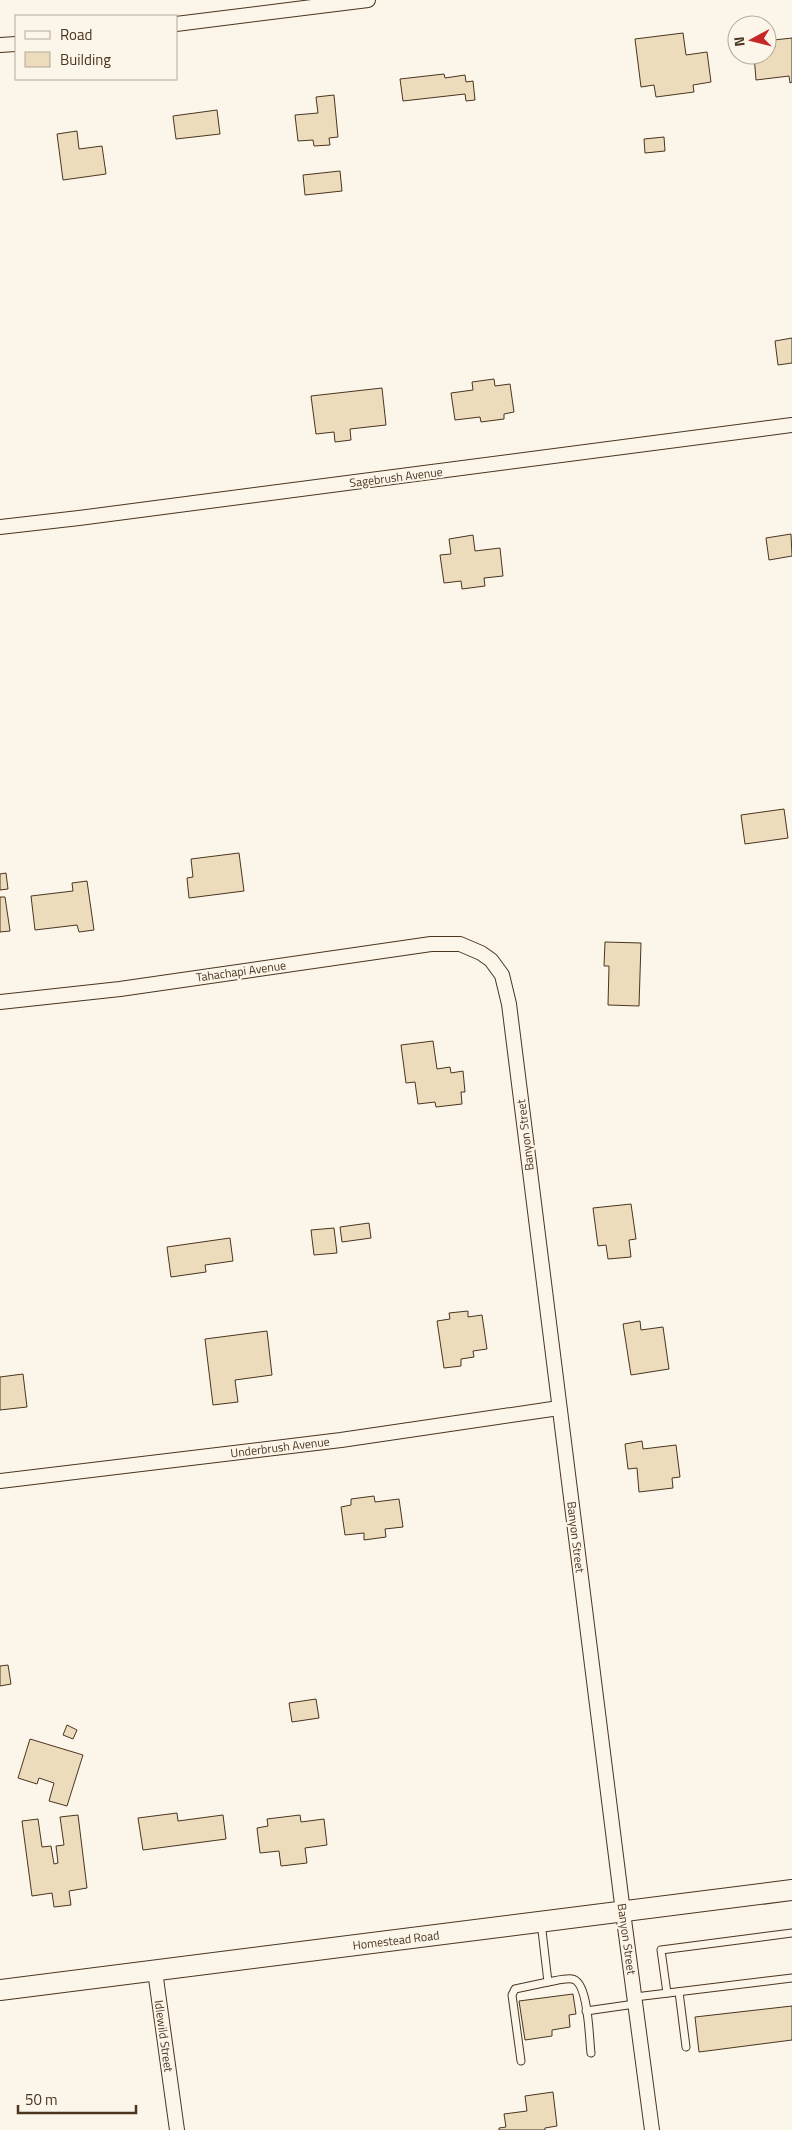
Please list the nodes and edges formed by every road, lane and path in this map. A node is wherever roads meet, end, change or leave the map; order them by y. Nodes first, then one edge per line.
1 (368, 0) edge
2 (178, 24) edge
3 (15, 44) edge
4 (0, 45) edge
5 (792, 426) edge
6 (0, 527) edge
7 (481, 953) joint
8 (0, 1002) edge
9 (559, 1408) junction
10 (0, 1481) edge
11 (792, 1890) edge
12 (623, 1912) junction
13 (541, 1922) junction
14 (792, 1933) edge
15 (155, 1971) junction
16 (792, 1978) edge
17 (548, 1982) junction
18 (0, 1990) edge
19 (679, 1992) junction
20 (667, 1993) junction
21 (635, 2000) junction
22 (586, 2010) junction
23 (686, 2047) dead end
24 (591, 2053) dead end
25 (521, 2061) dead end
26 (177, 2130) edge
27 (652, 2130) edge

1 - 2 street
3 - 4 street
5 - 6 street, Sagebrush Avenue
7 - 8 street, Tahachapi Avenue
7 - 9 street, Banyon Street
9 - 10 street, Underbrush Avenue
9 - 12 street, Banyon Street
11 - 12 main road, Homestead Road
12 - 13 main road, Homestead Road
12 - 21 street, Banyon Street
13 - 15 main road, Homestead Road
13 - 17 lane
14 - 20 lane
15 - 18 main road, Homestead Road
15 - 26 street, Idlewild Street
16 - 19 lane
17 - 22 lane
17 - 25 lane
19 - 20 lane
19 - 23 lane
20 - 21 lane
21 - 22 lane
21 - 27 street, Banyon Street
22 - 24 lane

